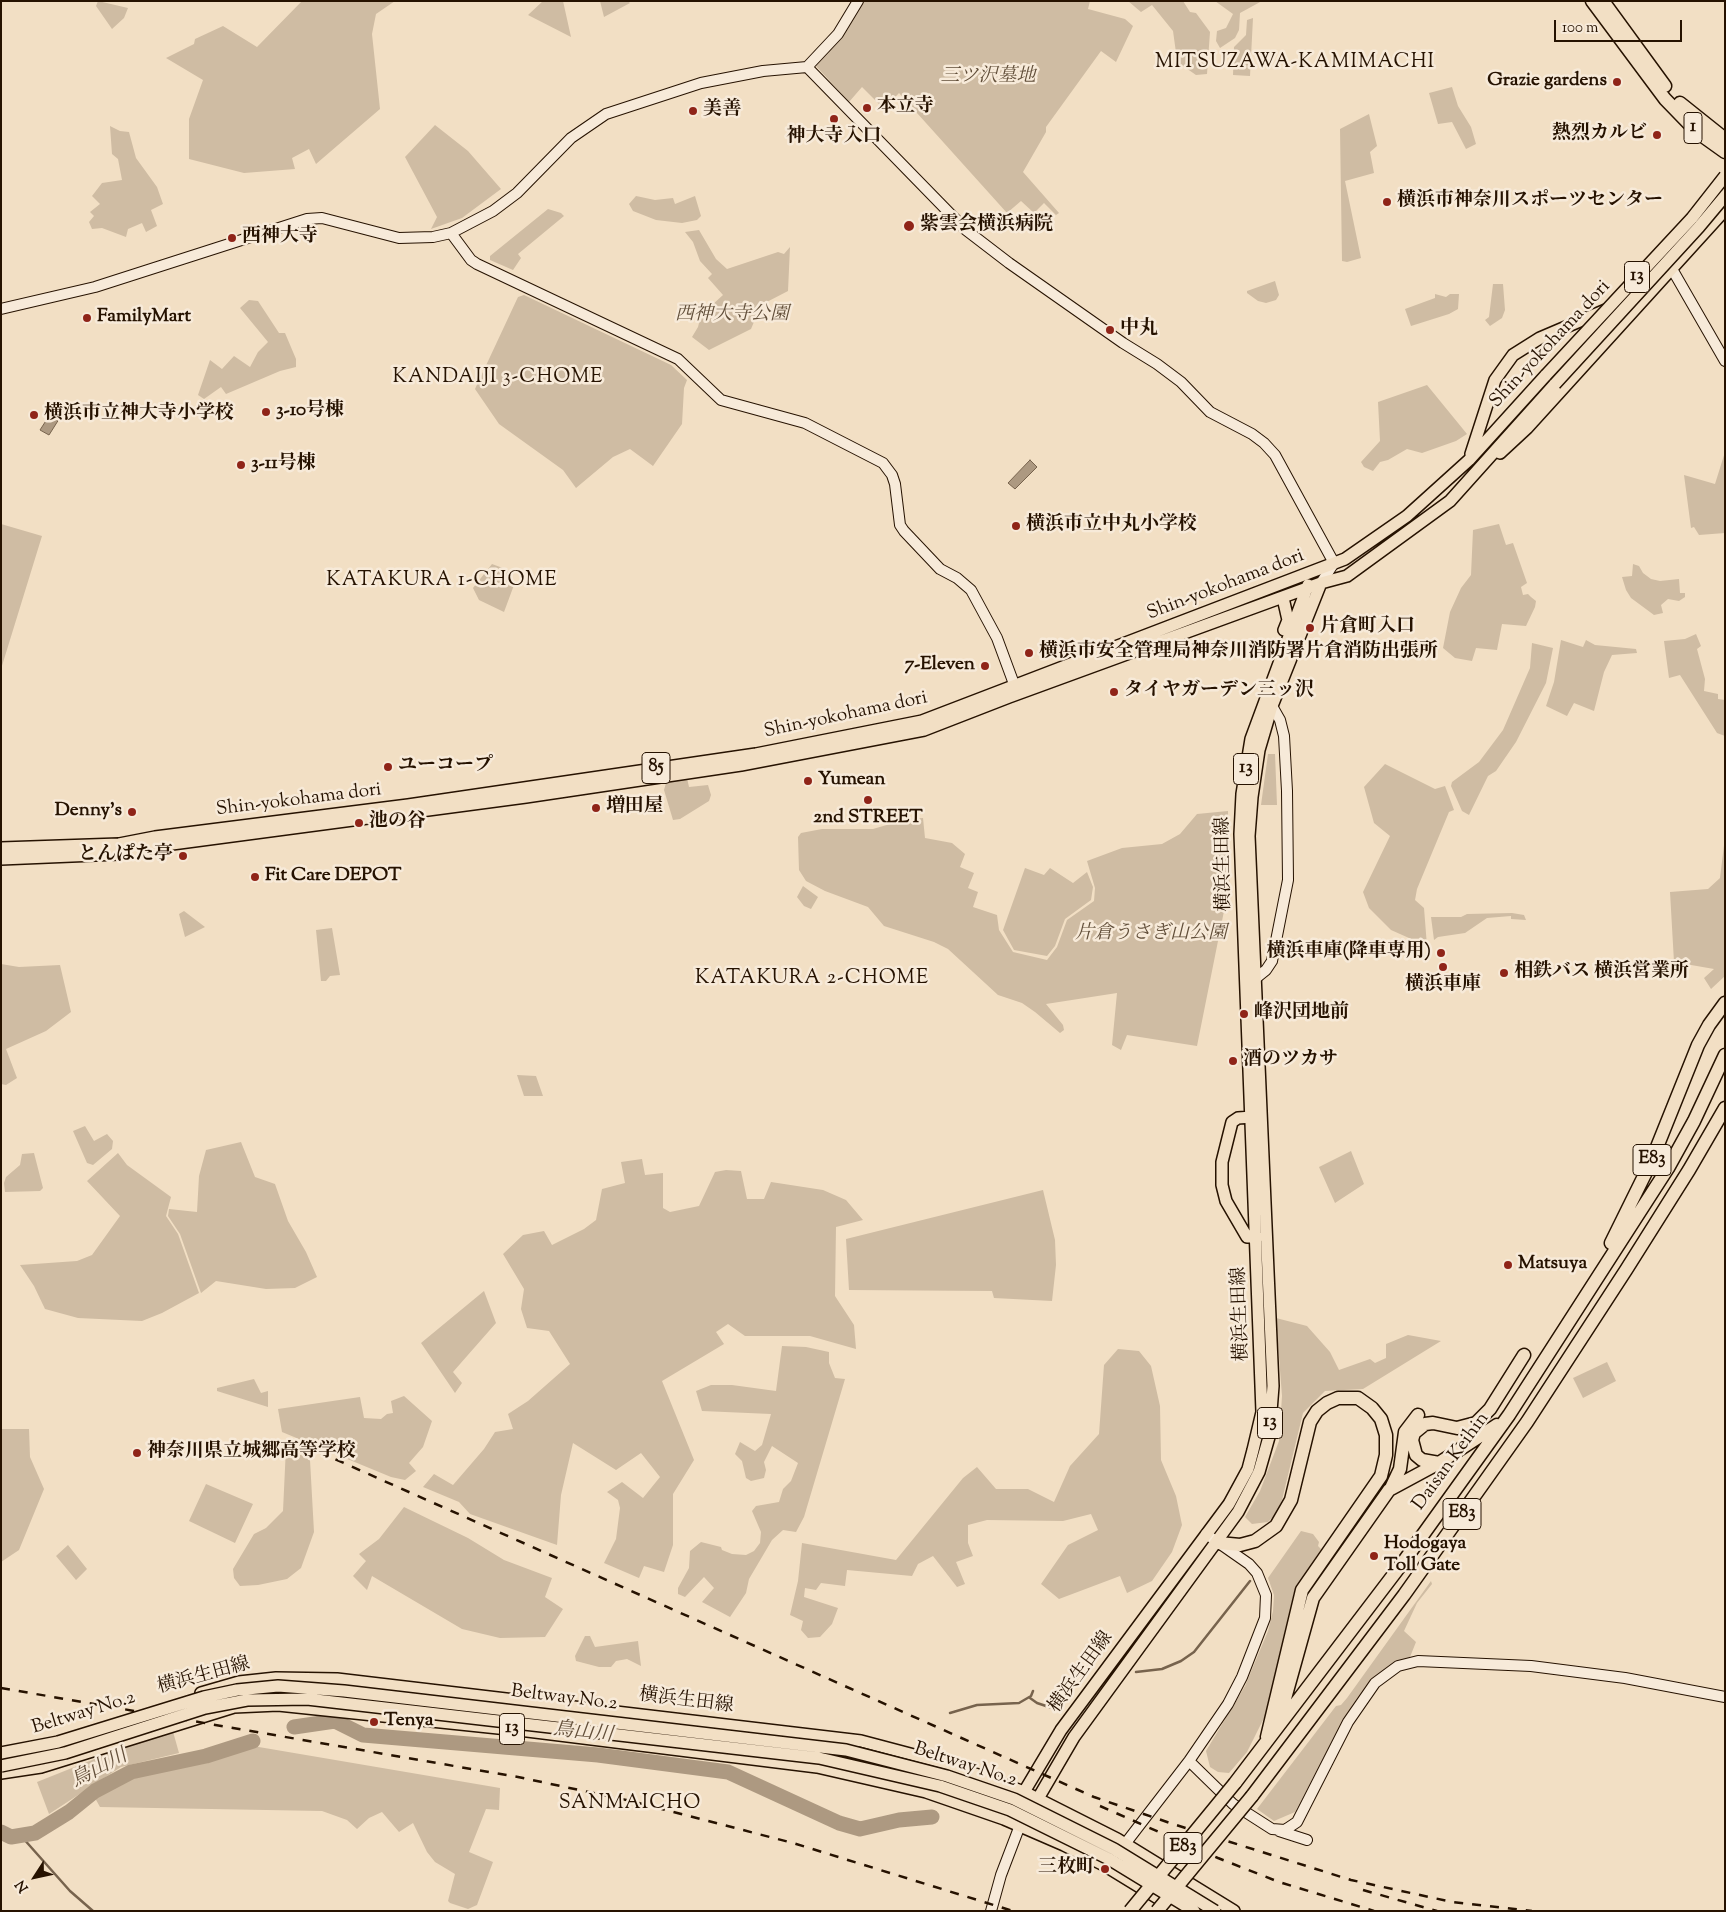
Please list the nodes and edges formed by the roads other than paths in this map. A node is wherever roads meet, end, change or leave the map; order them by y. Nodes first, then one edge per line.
1 (858, 1) edge
2 (1592, 1) edge
3 (1603, 1) edge
4 (807, 67) junction
5 (1725, 139) edge
6 (1725, 152) edge
7 (1725, 176) edge
8 (1725, 184) edge
9 (1725, 196) edge
10 (1725, 210) edge
11 (451, 232) junction
12 (1664, 254) junction
13 (1671, 268) junction
14 (1, 309) edge
15 (1725, 361) edge
16 (1469, 460) junction
17 (1481, 468) junction
18 (1334, 563) junction
19 (1313, 571) junction
20 (1321, 583) junction
21 (1307, 589) junction
22 (1283, 598) junction
23 (1014, 684) junction
24 (1269, 684) junction
25 (1272, 706) junction
26 (1, 848) edge
27 (1, 859) edge
28 (1251, 978) junction
29 (1725, 1003) edge
30 (1725, 1055) edge
31 (1725, 1108) edge
32 (1725, 1113) edge
33 (1252, 1117) junction
34 (1705, 1143) junction
35 (1257, 1237) junction
36 (1573, 1316) junction
37 (1524, 1355) dead end
38 (1509, 1414) junction
39 (1418, 1415) dead end
40 (1439, 1462) junction
41 (1390, 1490) junction
42 (1206, 1534) junction
43 (1218, 1542) junction
44 (1725, 1697) edge
45 (1, 1747) edge
46 (1264, 1747) junction
47 (1, 1753) edge
48 (1189, 1761) junction
49 (1, 1766) edge
50 (1, 1773) edge
51 (1024, 1792) junction
52 (1039, 1799) junction
53 (1022, 1826) junction
54 (1279, 1831) junction
55 (1306, 1840) dead end
56 (1125, 1844) junction
57 (991, 1911) edge
58 (1130, 1911) edge
59 (1157, 1911) edge
60 (1178, 1911) edge
61 (1194, 1911) edge
62 (1215, 1911) edge
63 (1234, 1911) edge

1 - 4 street
2 - 6 highway, 1
3 - 5 highway, 1
4 - 11 street
4 - 18 street
7 - 16 main road, Shin-yokohama dori / 13, bridge
8 - 12 main road
9 - 17 main road, Shin-yokohama dori / 13, bridge
10 - 13 main road
11 - 14 street
11 - 23 street
12 - 13 street
12 - 16 main road
13 - 15 street
13 - 17 main road
16 - 18 main road, Shin-yokohama dori / 13
17 - 20 main road, Shin-yokohama dori / 13
18 - 19 main road, Shin-yokohama dori / 13
18 - 20 street
19 - 21 main road, 横浜生田線 / 13
19 - 23 main road, Shin-yokohama dori / 85
20 - 21 main road, Shin-yokohama dori / 85
20 - 25 main road, 横浜生田線 / 13
21 - 22 main road, Shin-yokohama dori / 85
21 - 24 main road, 横浜生田線 / 13
22 - 24 main road
22 - 27 main road, Shin-yokohama dori / 85
23 - 26 main road, Shin-yokohama dori / 85
24 - 28 main road, 横浜生田線 / 13
25 - 28 main road, 横浜生田線 / 13
25 - 28 street
28 - 33 main road, 横浜生田線 / 13
28 - 43 main road, 横浜生田線 / 13
29 - 36 highway, E83
30 - 36 highway, Daisan Keihin / E83
31 - 34 highway, Daisan Keihin / E83
32 - 34 highway, E83
33 - 35 main road, 横浜生田線 / 13
33 - 35 main road
34 - 59 highway, Daisan Keihin / E83, bridge
35 - 42 main road, 横浜生田線 / 13
36 - 38 highway, Daisan Keihin / E83
37 - 40 highway
38 - 40 highway
38 - 46 highway, Daisan Keihin / E83
39 - 41 highway
40 - 41 highway
41 - 46 highway
42 - 43 street
42 - 51 main road, 横浜生田線 / 13
43 - 46 highway
43 - 48 street
43 - 52 main road, 横浜生田線 / 13
44 - 54 street
45 - 51 main road, 横浜生田線 / 13
46 - 58 highway, Daisan Keihin / E83, bridge
47 - 62 main road, Beltway No.2, bridge
48 - 54 street
48 - 56 street
49 - 61 main road, Beltway No.2, bridge
50 - 53 main road, 横浜生田線 / 13
51 - 52 main road
51 - 53 street
52 - 53 main road, 13
52 - 56 main road
53 - 57 street
53 - 60 main road, 横浜生田線
54 - 55 street
56 - 63 main road

